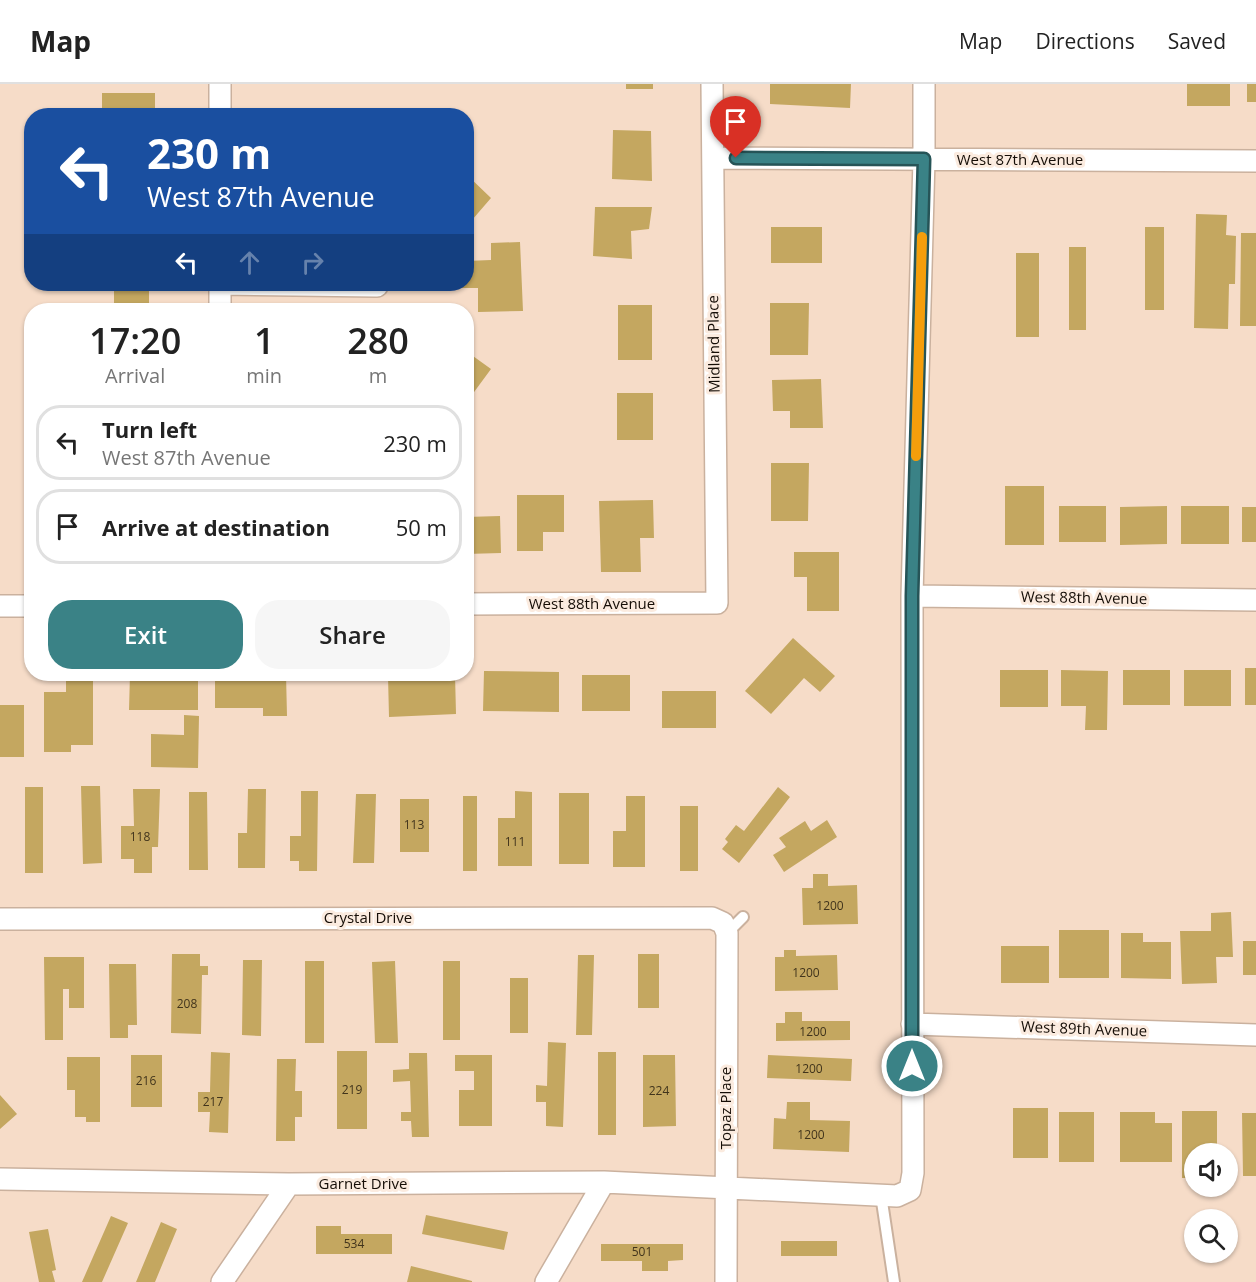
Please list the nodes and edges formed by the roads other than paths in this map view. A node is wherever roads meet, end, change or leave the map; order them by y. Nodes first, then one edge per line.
1 (220, 84) edge
2 (712, 84) edge
3 (924, 84) edge
4 (220, 108) edge
5 (713, 158) junction
6 (924, 159) junction
7 (1256, 161) edge
8 (912, 596) junction
9 (1256, 600) edge
10 (717, 603) joint
11 (474, 604) edge
12 (0, 606) edge
13 (24, 606) edge
14 (743, 917) dead end
15 (0, 919) edge
16 (727, 933) junction
17 (912, 1024) junction
18 (1256, 1035) edge
19 (0, 1179) edge
20 (604, 1182) junction
21 (289, 1184) junction
22 (726, 1188) junction
23 (881, 1195) junction
24 (222, 1282) edge
25 (546, 1282) edge
26 (726, 1282) edge
27 (894, 1282) edge

1 - 4 street
2 - 5 street, Midland Place
3 - 6 street
5 - 6 street, West 87th Avenue
5 - 10 street, Midland Place
6 - 7 street, West 87th Avenue
6 - 8 street
8 - 9 street, West 88th Avenue
8 - 17 street
10 - 11 street, West 88th Avenue
12 - 13 street
14 - 16 lane
15 - 16 street, Crystal Drive
16 - 22 street, Topaz Place
17 - 18 street, West 89th Avenue
17 - 23 street, Garnet Drive
19 - 21 street, Garnet Drive
20 - 21 street, Garnet Drive
20 - 22 street, Garnet Drive
20 - 25 street
21 - 24 street
22 - 23 street, Garnet Drive
22 - 26 street, Topaz Place
23 - 27 lane

